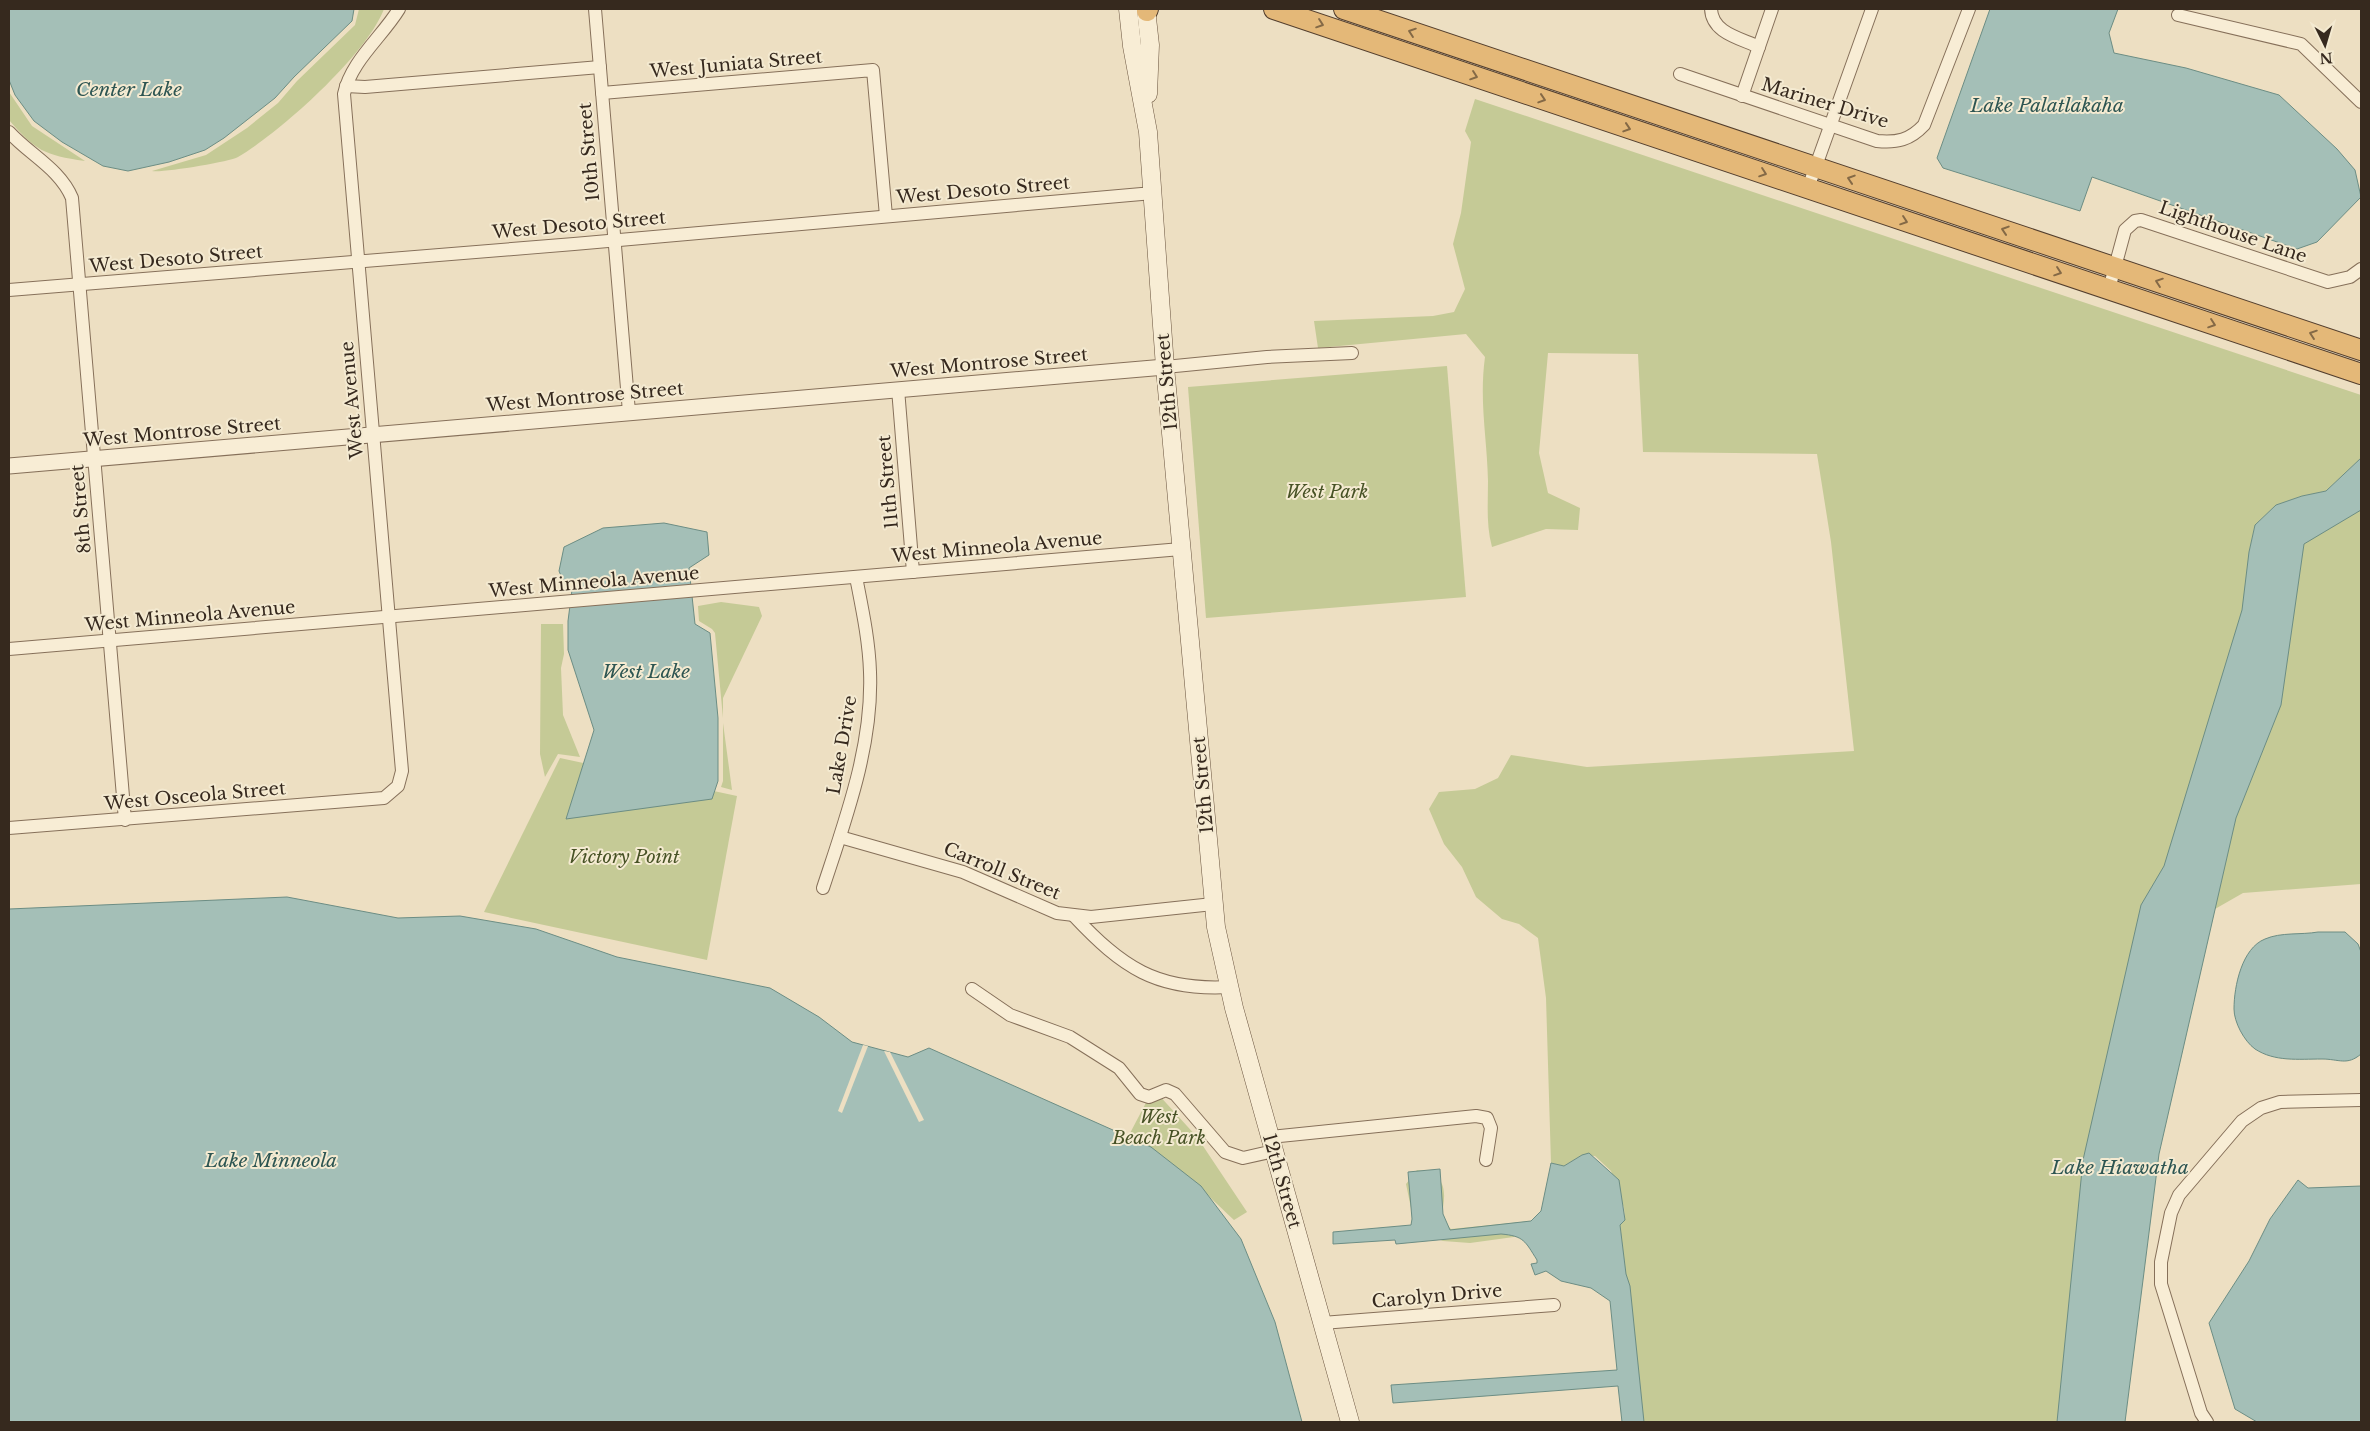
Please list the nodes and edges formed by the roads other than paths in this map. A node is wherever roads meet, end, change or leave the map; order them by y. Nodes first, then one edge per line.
1 (399, 9) edge
2 (595, 9) edge
3 (1142, 9) edge
4 (1274, 9) edge
5 (1344, 9) edge
6 (1711, 9) edge
7 (1772, 9) edge
8 (1872, 9) edge
9 (1969, 9) edge
10 (2178, 15) dead end
11 (1150, 45) junction
12 (1132, 46) junction
13 (1759, 46) junction
14 (600, 67) junction
15 (1680, 74) dead end
16 (346, 86) junction
17 (602, 93) junction
18 (1742, 96) junction
19 (2361, 102) edge
20 (1829, 126) junction
21 (9, 132) edge
22 (1148, 132) junction
23 (1815, 167) junction
24 (1808, 188) junction
25 (1153, 193) junction
26 (886, 216) junction
27 (614, 240) junction
28 (358, 262) junction
29 (2116, 267) junction
30 (2361, 269) edge
31 (79, 284) junction
32 (2108, 289) junction
33 (9, 290) edge
34 (2360, 350) edge
35 (1352, 353) dead end
36 (1165, 367) junction
37 (2357, 373) edge
38 (898, 389) junction
39 (630, 412) junction
40 (373, 434) junction
41 (95, 459) junction
42 (9, 466) edge
43 (1181, 549) junction
44 (913, 572) junction
45 (856, 577) junction
46 (389, 616) junction
47 (110, 641) junction
48 (9, 648) edge
49 (384, 798) joint
50 (125, 820) junction
51 (9, 828) edge
52 (840, 837) junction
53 (824, 888) dead end
54 (1213, 904) junction
55 (1074, 916) junction
56 (1229, 987) junction
57 (972, 989) dead end
58 (2361, 1100) edge
59 (1272, 1144) junction
60 (1486, 1160) dead end
61 (1554, 1305) dead end
62 (1322, 1323) junction
63 (1350, 1422) edge
64 (2207, 1422) edge

1 - 16 street, West Avenue
2 - 14 street, 10th Street
3 - 11 main road, 12th Street
3 - 12 main road, 12th Street
4 -> 24 highway
23 -> 5 highway
6 - 13 street
7 - 13 street
8 - 20 street
9 - 20 street, Mariner Drive
10 - 19 street
11 - 12 street
11 - 22 main road, 12th Street
12 - 22 main road, 12th Street
13 - 18 street
14 - 16 street
14 - 17 street, 10th Street
15 - 18 street, Mariner Drive
16 - 28 street, West Avenue
17 - 26 street, West Juniata Street
17 - 27 street, 10th Street
18 - 20 street, Mariner Drive
20 - 23 street
21 - 31 street, 8th Street
22 - 25 main road, 12th Street
23 - 24 street
29 -> 23 highway
24 -> 32 highway
25 - 26 street, West Desoto Street
25 - 36 main road, 12th Street
26 - 27 street, West Desoto Street
27 - 28 street, West Desoto Street
27 - 39 street, 10th Street
28 - 31 street, West Desoto Street
28 - 40 street, West Avenue
29 - 30 street, Lighthouse Lane
29 - 32 street, Lighthouse Lane
34 -> 29 highway
31 - 33 street, West Desoto Street
31 - 41 street, 8th Street
32 -> 37 highway
35 - 36 street
36 - 38 street, West Montrose Street
36 - 43 main road, 12th Street
38 - 39 street, West Montrose Street
38 - 44 street, 11th Street
39 - 40 street, West Montrose Street
40 - 41 street, West Montrose Street
40 - 46 street, West Avenue
41 - 42 street, West Montrose Street
41 - 47 street, 8th Street
43 - 44 street, West Minneola Avenue
43 - 54 main road, 12th Street
44 - 45 street, West Minneola Avenue
45 - 46 street, West Minneola Avenue
45 - 52 street, Lake Drive
46 - 47 street, West Minneola Avenue
46 - 49 street, West Avenue
47 - 48 street, West Minneola Avenue
47 - 50 street, 8th Street
49 - 50 street, West Osceola Street
50 - 51 street, West Osceola Street
52 - 53 street, Lake Drive
52 - 55 street, Carroll Street
54 - 55 street, Carroll Street
54 - 56 main road, 12th Street
55 - 56 street
56 - 59 main road, 12th Street
57 - 59 street
58 - 64 street
59 - 60 street
59 - 62 main road, 12th Street
61 - 62 street, Carolyn Drive
62 - 63 main road, 12th Street

